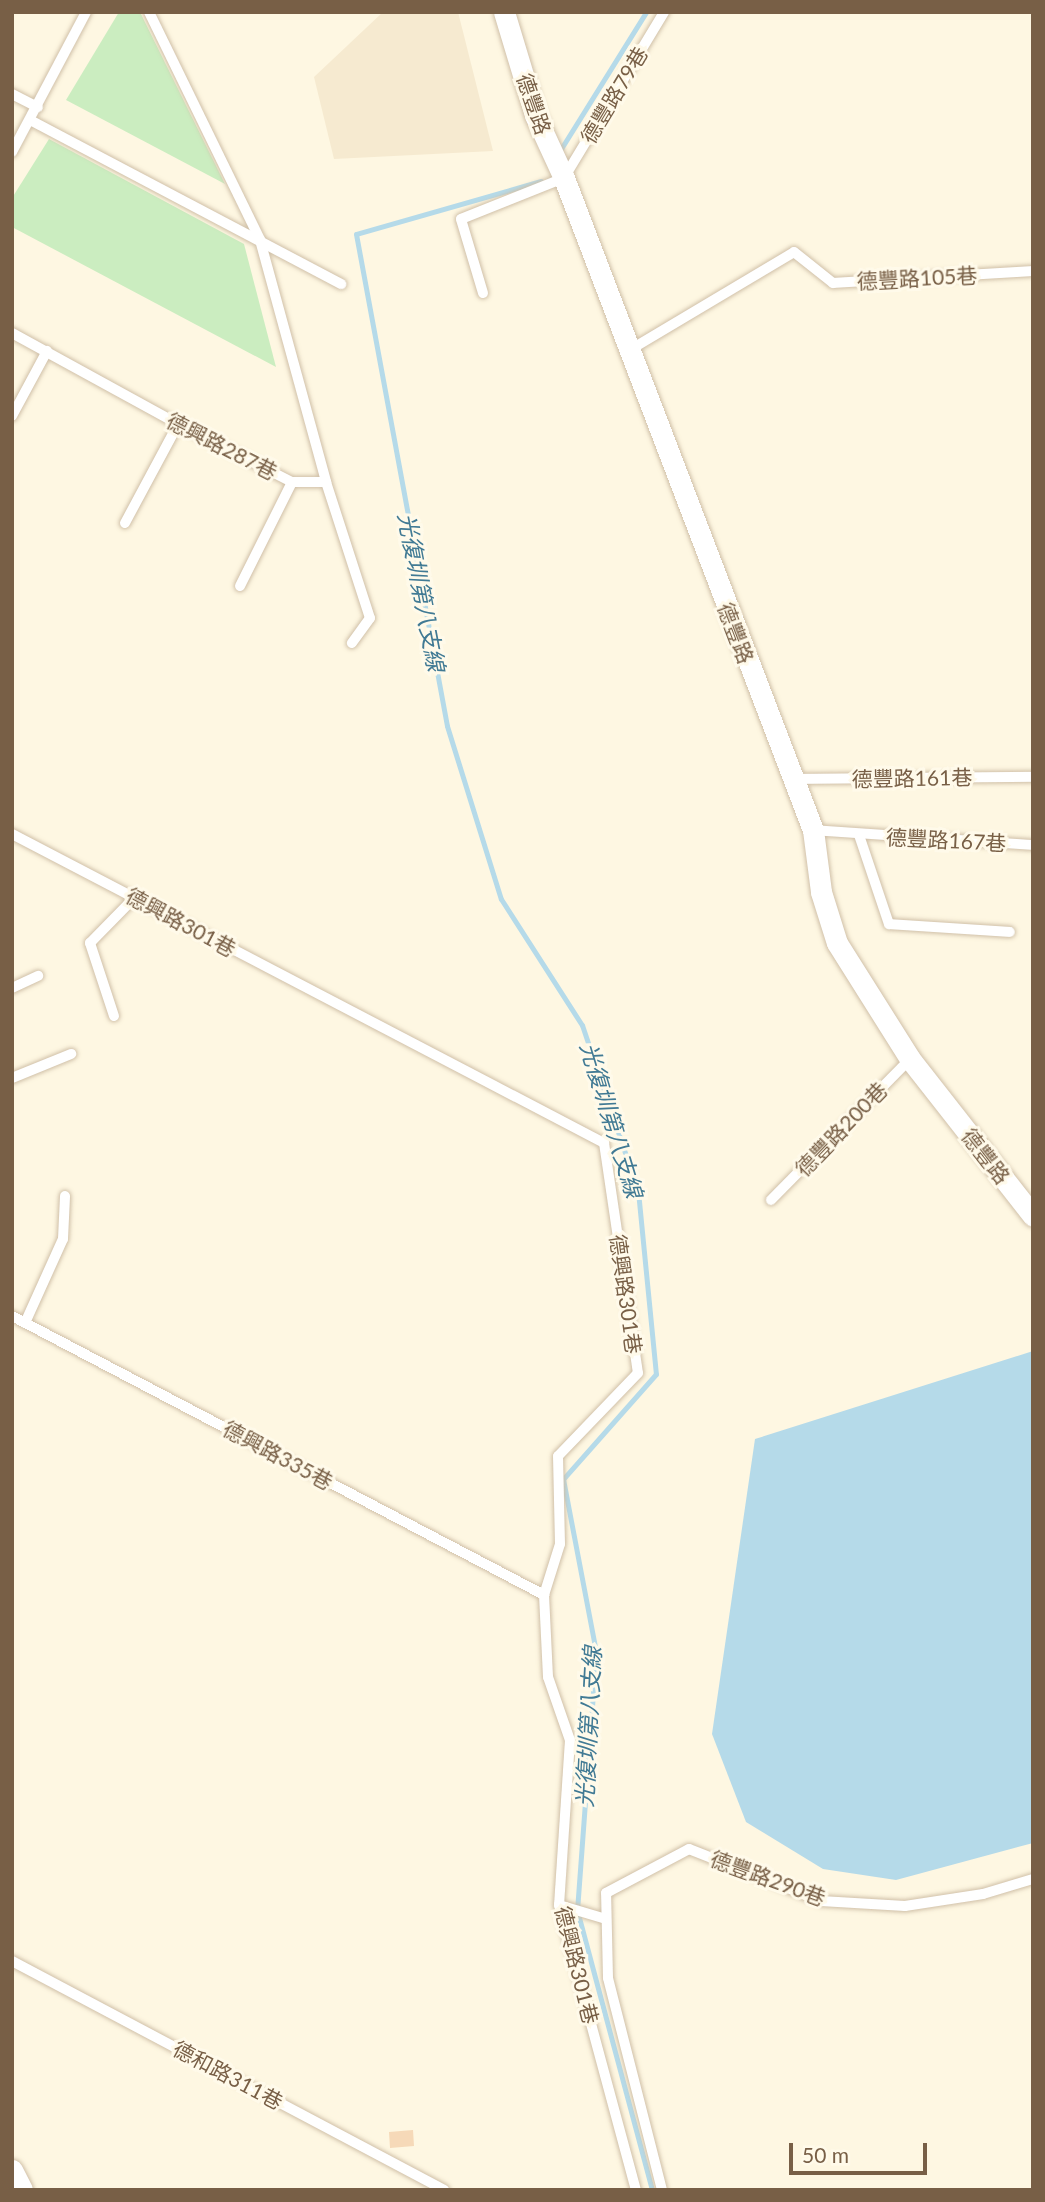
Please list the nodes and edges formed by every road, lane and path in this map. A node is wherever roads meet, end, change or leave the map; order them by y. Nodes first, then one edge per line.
1 (86, 12) edge
2 (149, 12) edge
3 (504, 12) edge
4 (664, 12) edge
5 (12, 94) edge
6 (38, 107) junction
7 (30, 120) junction
8 (17, 131) edge
9 (12, 152) edge
10 (564, 178) junction
11 (260, 240) junction
12 (1033, 271) edge
13 (341, 284) dead end
14 (483, 293) dead end
15 (12, 333) edge
16 (47, 351) junction
17 (628, 351) junction
18 (12, 416) edge
19 (178, 424) junction
20 (292, 482) junction
21 (326, 482) junction
22 (125, 523) dead end
23 (240, 586) dead end
24 (352, 643) dead end
25 (1033, 777) edge
26 (792, 779) junction
27 (813, 830) junction
28 (12, 834) edge
29 (859, 835) junction
30 (1033, 845) edge
31 (134, 898) junction
32 (1010, 932) dead end
33 (38, 976) dead end
34 (12, 988) edge
35 (114, 1016) dead end
36 (71, 1054) dead end
37 (910, 1059) junction
38 (12, 1078) edge
39 (65, 1196) dead end
40 (771, 1200) dead end
41 (1033, 1216) edge
42 (12, 1316) edge
43 (25, 1323) junction
44 (544, 1595) junction
45 (1033, 1879) edge
46 (559, 1905) junction
47 (606, 1919) junction
48 (12, 1961) edge
49 (12, 2170) edge
50 (22, 2190) edge
51 (444, 2190) edge
52 (636, 2190) edge
53 (662, 2190) edge

1 - 6 lane
2 - 11 lane
3 - 10 street, 德豐路
4 - 10 lane, 德豐路79巷
5 - 6 lane
6 - 7 lane
7 - 8 lane
7 - 11 lane
8 - 9 lane
10 - 14 lane
10 - 17 street, 德豐路
11 - 13 lane
11 - 21 lane
12 - 17 lane, 德豐路105巷
15 - 16 lane, 德興路287巷
16 - 18 lane
16 - 19 lane, 德興路287巷
17 - 26 street, 德豐路
19 - 20 lane, 德興路287巷
19 - 22 lane
20 - 21 lane, 德興路287巷
20 - 23 lane
21 - 24 lane
25 - 26 lane, 德豐路161巷
26 - 27 street, 德豐路
27 - 29 lane, 德豐路167巷
27 - 37 street, 德豐路
28 - 31 lane, 德興路301巷
29 - 30 lane, 德豐路167巷
29 - 32 lane, 德豐路167巷
31 - 35 lane
31 - 44 lane, 德興路301巷
33 - 34 lane
36 - 38 lane
37 - 40 lane, 德豐路200巷
37 - 41 street, 德豐路
39 - 43 lane
42 - 43 lane, 德興路335巷
43 - 44 lane, 德興路335巷
44 - 46 lane, 德興路301巷
45 - 47 lane, 德豐路290巷
46 - 47 lane
46 - 52 lane, 德興路301巷
47 - 53 lane, 德豐路290巷
48 - 51 lane, 德和路311巷
49 - 50 street

